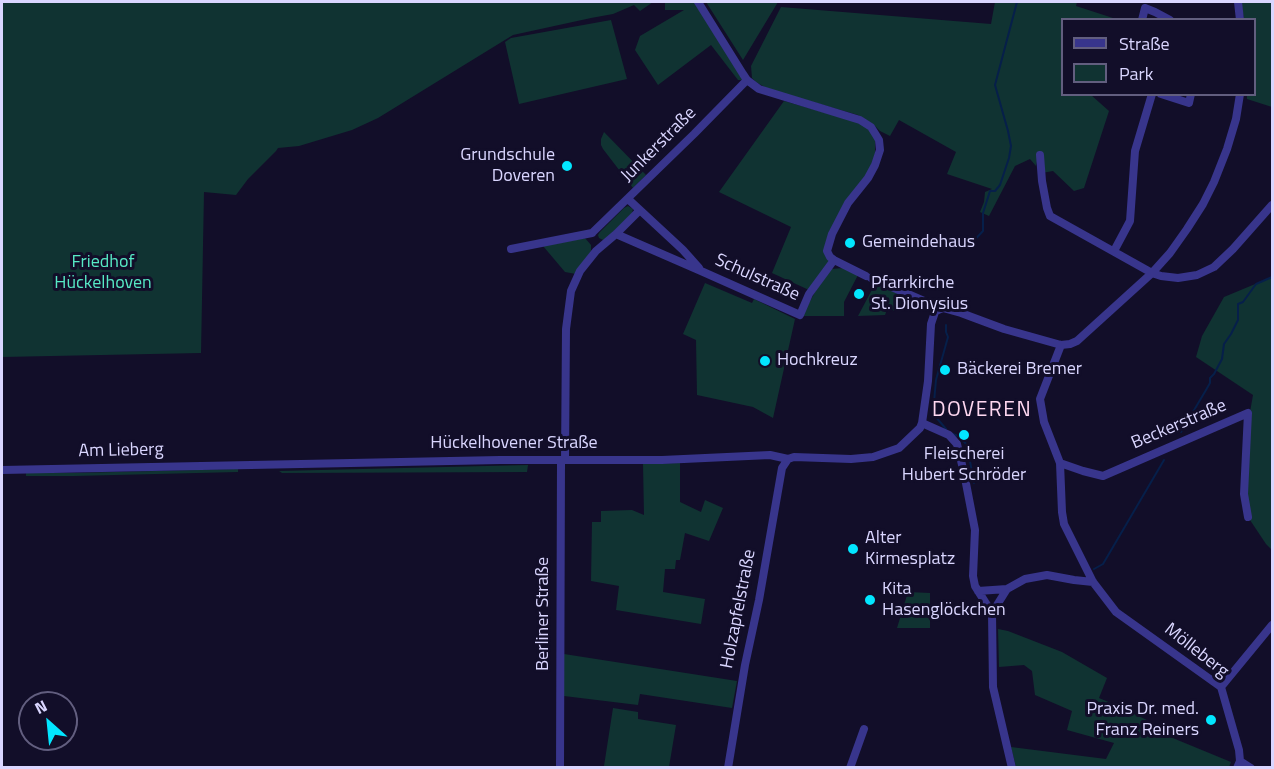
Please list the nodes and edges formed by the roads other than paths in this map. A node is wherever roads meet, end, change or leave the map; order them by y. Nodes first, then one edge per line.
1 (698, 2) edge
2 (1238, 2) edge
3 (1142, 18) edge
4 (1166, 18) edge
5 (1240, 18) edge
6 (747, 80) junction
7 (1151, 96) edge
8 (1167, 96) edge
9 (1191, 96) edge
10 (1240, 96) edge
11 (1040, 155) dead end
12 (628, 199) junction
13 (1272, 205) edge
14 (640, 210) junction
15 (592, 233) junction
16 (616, 234) junction
17 (511, 249) dead end
18 (596, 251) junction
19 (1114, 251) junction
20 (834, 260) junction
21 (701, 271) junction
22 (1152, 273) junction
23 (938, 310) junction
24 (1061, 345) junction
25 (922, 423) junction
26 (788, 459) junction
27 (563, 460) junction
28 (1060, 463) junction
29 (240, 466) joint
30 (2, 470) edge
31 (1248, 517) dead end
32 (1094, 582) junction
33 (1007, 589) junction
34 (978, 591) junction
35 (992, 613) junction
36 (1272, 624) edge
37 (1221, 687) junction
38 (864, 729) dead end
39 (1238, 764) edge
40 (560, 768) edge
41 (728, 768) edge
42 (850, 768) edge
43 (1012, 768) edge
44 (1251, 768) edge

1 - 6 street
2 - 5 street
3 - 4 street
6 - 12 street, Junkerstraße
6 - 20 street
7 - 19 street
8 - 9 street
10 - 22 street
11 - 19 street
12 - 14 street, Schulstraße
12 - 15 street, Junkerstraße
13 - 22 street
14 - 16 street, Berliner Straße
14 - 21 street, Schulstraße
15 - 17 street
15 - 18 street
16 - 18 street, Berliner Straße
16 - 21 street, Schulstraße
18 - 27 street, Berliner Straße
19 - 22 street
20 - 21 street, Schulstraße
20 - 23 street
22 - 24 street
23 - 24 street
23 - 25 street
24 - 28 street, Mölleberg
25 - 26 street, Hückelhovener Straße
25 - 34 street
26 - 27 street, Hückelhovener Straße
26 - 41 street, Holzapfelstraße
27 - 29 street, Hückelhovener Straße
27 - 40 street, Berliner Straße
28 - 31 street, Beckerstraße
28 - 32 street, Mölleberg
29 - 30 street, Am Lieberg
32 - 33 street
32 - 37 street, Mölleberg
33 - 34 street
33 - 35 street
34 - 35 street
35 - 43 street
36 - 37 street
37 - 39 street, Mölleberg
38 - 42 street
39 - 44 street

